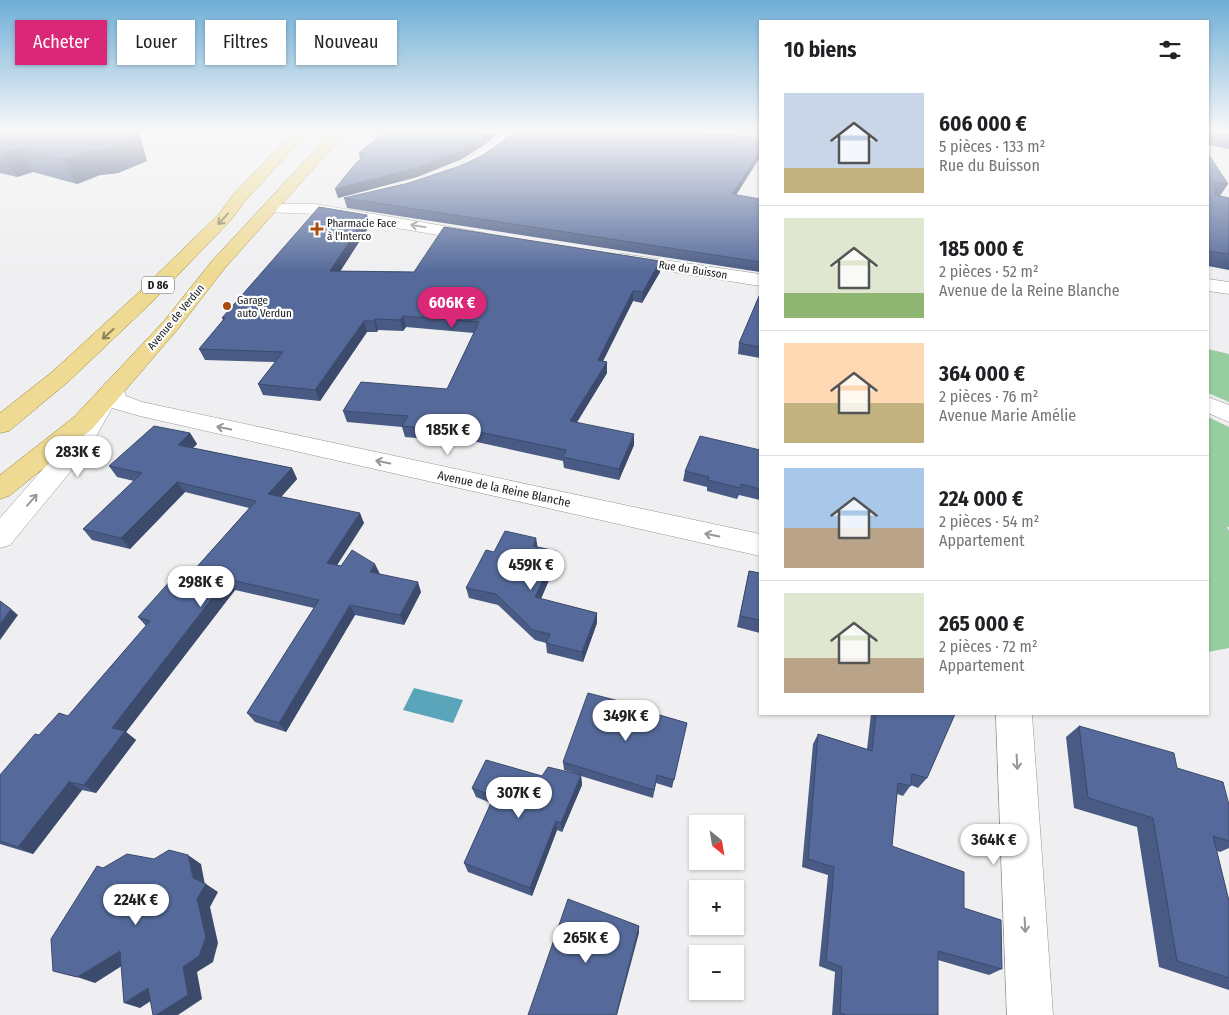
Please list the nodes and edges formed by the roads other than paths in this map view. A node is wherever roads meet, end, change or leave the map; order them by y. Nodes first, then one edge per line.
1 (257, 178) edge
2 (298, 178) edge
3 (348, 200) edge
4 (271, 209) junction
5 (315, 209) junction
6 (496, 239) edge
7 (611, 258) edge
8 (759, 280) edge
9 (1209, 284) edge
10 (1229, 288) edge
11 (113, 388) junction
12 (1209, 404) edge
13 (1229, 414) edge
14 (0, 425) edge
15 (0, 489) edge
16 (0, 536) edge
17 (759, 545) edge
18 (1014, 715) edge
19 (1030, 1015) edge

1 -> 14 main road, D 86
2 - 4 main road, Avenue de Verdun / D 86
3 - 5 street
4 - 5 street
4 - 11 main road, Avenue de Verdun / D 86
6 -> 5 street
7 - 8 street, Rue du Buisson
9 - 10 street
11 - 15 main road, Avenue de Verdun / D 86
16 -> 11 street
17 -> 11 street, Avenue de la Reine Blanche
12 - 13 street
18 -> 19 street

